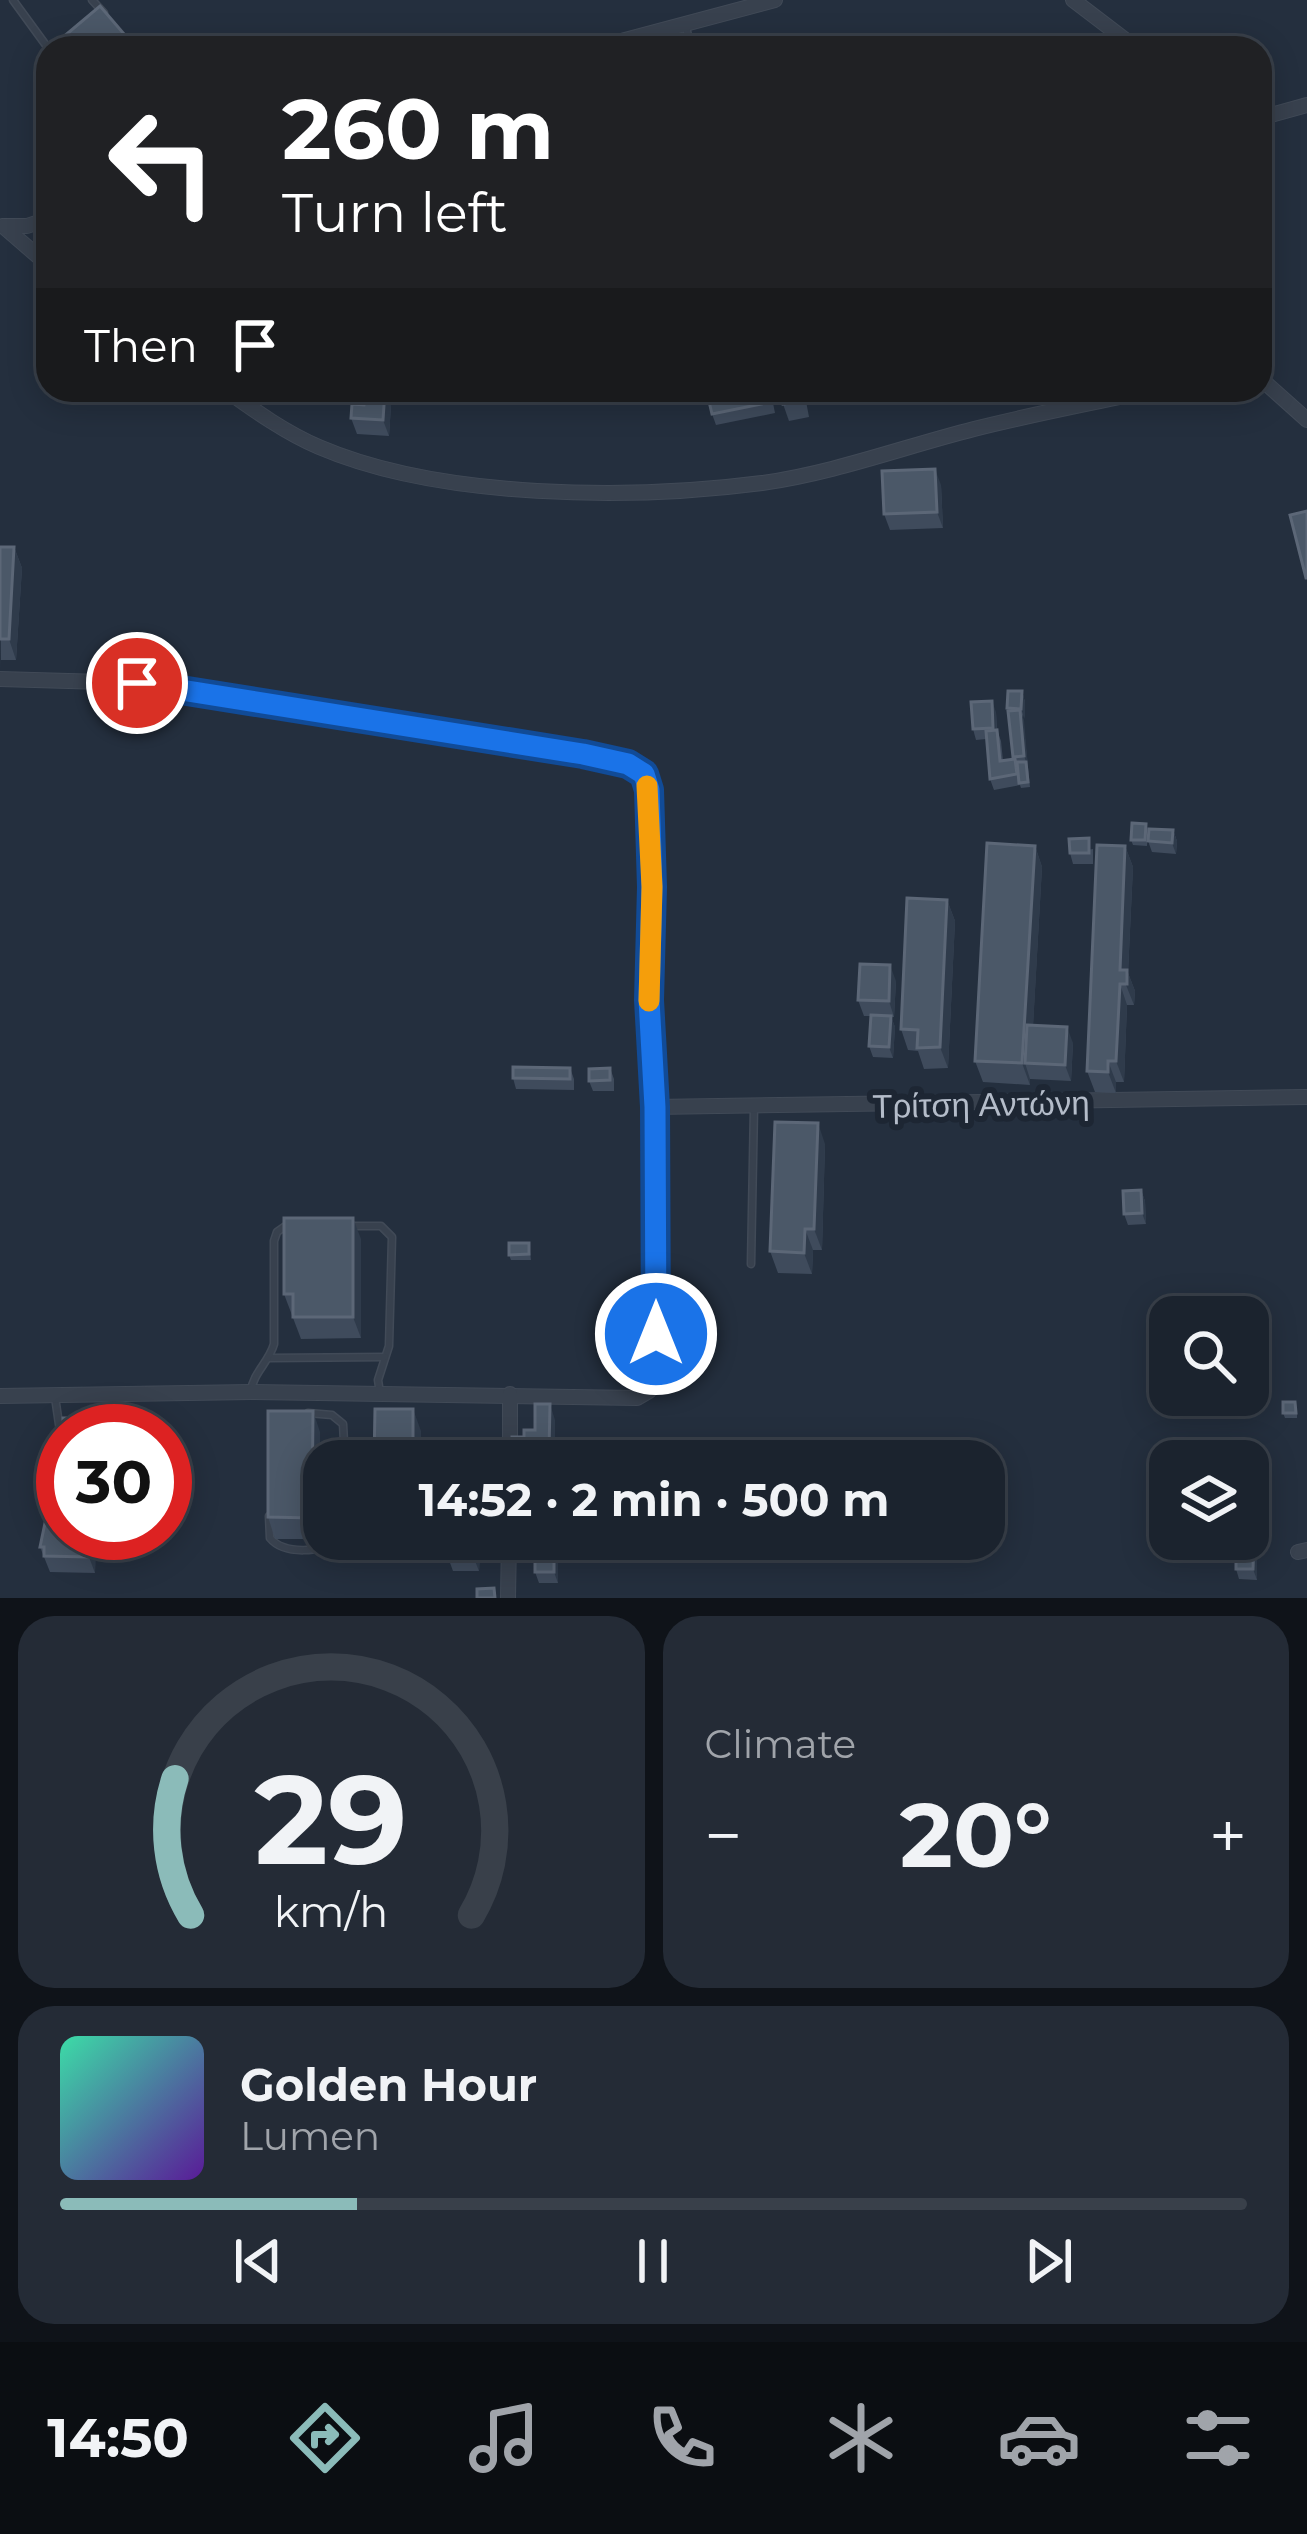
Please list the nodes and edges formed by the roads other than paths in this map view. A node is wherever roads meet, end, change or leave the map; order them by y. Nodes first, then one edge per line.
1 (13, 0) edge
2 (92, 0) edge
3 (776, 0) edge
4 (1073, 0) edge
5 (106, 16) edge
6 (685, 24) junction
7 (39, 36) edge
8 (640, 36) edge
9 (688, 36) edge
10 (1120, 36) edge
11 (1307, 105) edge
12 (1272, 115) edge
13 (36, 223) edge
14 (2, 224) edge
15 (36, 254) edge
16 (1272, 389) edge
17 (245, 402) edge
18 (1098, 402) edge
19 (1307, 420) edge
20 (0, 679) edge
21 (1307, 1096) edge
22 (655, 1107) junction
23 (754, 1107) junction
24 (289, 1225) edge
25 (335, 1226) edge
26 (751, 1264) dead end
27 (385, 1357) junction
28 (270, 1358) junction
29 (251, 1392) junction
30 (303, 1393) junction
31 (380, 1393) junction
32 (510, 1394) junction
33 (0, 1396) edge
34 (55, 1396) junction
35 (56, 1404) edge
36 (344, 1440) edge
37 (510, 1440) edge
38 (269, 1508) edge
39 (303, 1547) edge
40 (509, 1560) edge
41 (508, 1598) edge

1 - 7 lane
2 - 5 lane
3 - 6 street
4 - 10 street
6 - 8 street
6 - 9 lane
11 - 12 street
13 - 14 street
14 - 15 street
16 - 19 street
17 - 18 street
20 - 22 street
21 - 23 street, Τρίτση Αντώνη
22 - 23 street, Τρίτση Αντώνη
22 - 32 street
23 - 26 lane
24 - 28 lane
25 - 27 lane
27 - 28 lane
27 - 31 lane
28 - 29 lane
29 - 30 street
29 - 34 street
30 - 31 street
30 - 36 lane
31 - 32 street
32 - 37 street
33 - 34 street
34 - 35 lane
38 - 39 lane
40 - 41 street

